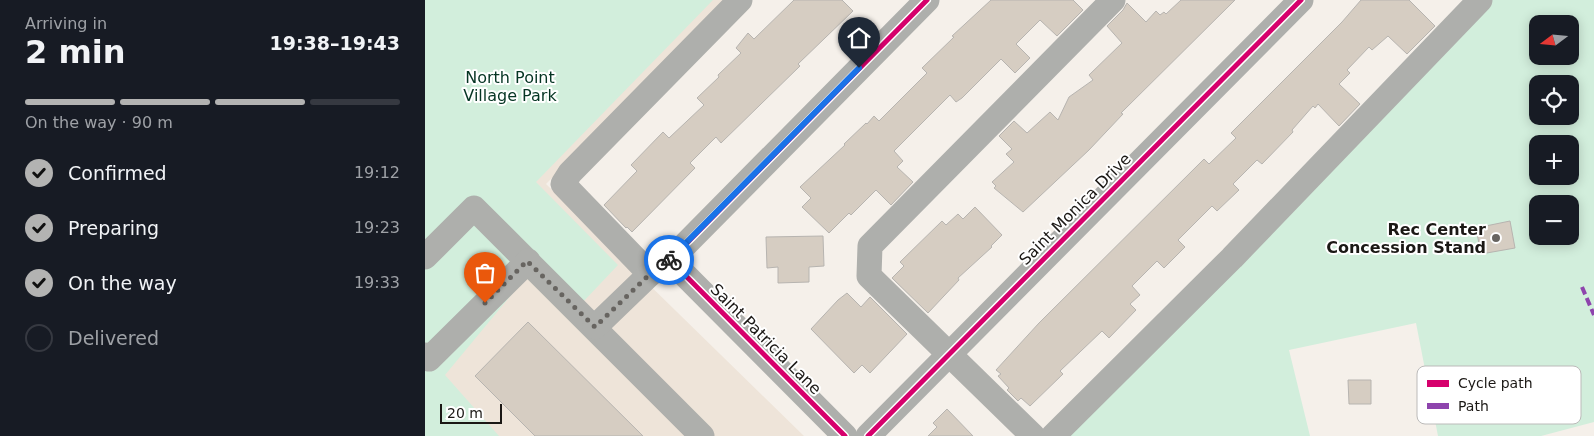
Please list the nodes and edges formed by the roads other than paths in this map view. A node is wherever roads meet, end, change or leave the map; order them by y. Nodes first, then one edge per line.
1 (740, 0) edge
2 (927, 0) edge
3 (1113, 0) edge
4 (1301, 0) edge
5 (1480, 0) edge
6 (425, 257) edge
7 (670, 260) junction
8 (527, 261) junction
9 (650, 274) junction
10 (595, 327) junction
11 (948, 354) junction
12 (425, 355) edge
13 (702, 436) edge
14 (845, 436) edge
15 (868, 436) edge
16 (1033, 436) edge
17 (1053, 436) edge

1 - 9 street
2 - 7 street
3 - 11 street
4 - 11 street, Saint Monica Drive
5 - 17 street
6 - 8 street
7 - 9 street
7 - 14 street, Saint Patricia Lane
8 - 10 street
8 - 12 street
9 - 10 street
10 - 13 street
11 - 15 street, Saint Monica Drive
11 - 16 street

